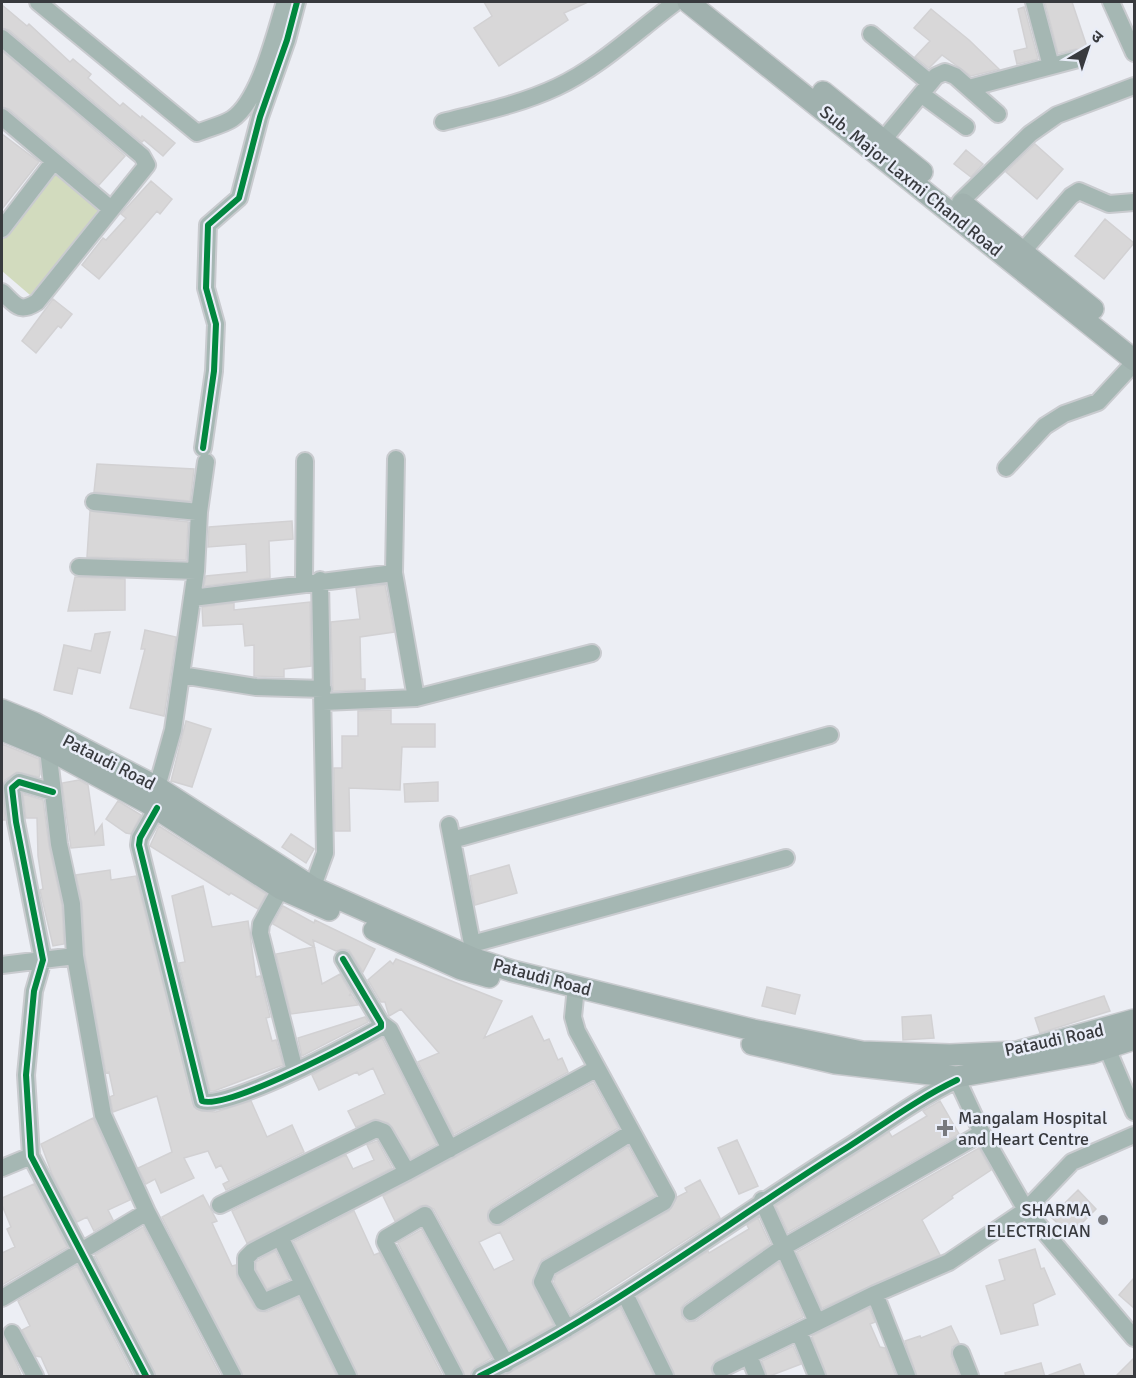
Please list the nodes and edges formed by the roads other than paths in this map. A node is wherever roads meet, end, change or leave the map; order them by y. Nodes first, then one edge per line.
1 (38, 2) edge
2 (285, 2) edge
3 (297, 2) edge
4 (676, 2) edge
5 (688, 2) edge
6 (710, 2) edge
7 (1034, 2) edge
8 (1111, 2) edge
9 (871, 34) dead end
10 (2, 38) edge
11 (1134, 53) edge
12 (1078, 59) dead end
13 (1051, 66) junction
14 (1134, 86) edge
15 (925, 88) junction
16 (969, 88) junction
17 (998, 114) dead end
18 (2, 117) edge
19 (443, 122) dead end
20 (966, 126) dead end
21 (883, 140) junction
22 (54, 161) junction
23 (960, 202) junction
24 (1134, 202) edge
25 (111, 209) junction
26 (2, 229) edge
27 (1018, 257) junction
28 (2, 292) edge
29 (1134, 343) edge
30 (1134, 361) edge
31 (396, 459) dead end
32 (306, 461) dead end
33 (1006, 468) dead end
34 (94, 502) dead end
35 (199, 512) junction
36 (80, 567) dead end
37 (196, 572) junction
38 (394, 573) junction
39 (312, 582) junction
40 (192, 598) junction
41 (592, 652) dead end
42 (181, 675) junction
43 (323, 696) junction
44 (416, 698) junction
45 (2, 710) edge
46 (2, 730) edge
47 (830, 735) dead end
48 (48, 749) junction
49 (53, 792) junction
50 (153, 799) junction
51 (786, 858) dead end
52 (286, 881) junction
53 (310, 894) junction
54 (75, 956) junction
55 (474, 958) junction
56 (343, 959) dead end
57 (43, 960) junction
58 (2, 965) edge
59 (575, 994) junction
60 (1134, 1020) edge
61 (382, 1024) junction
62 (1134, 1039) edge
63 (1107, 1048) junction
64 (596, 1070) junction
65 (295, 1071) junction
66 (956, 1078) junction
67 (1134, 1112) edge
68 (632, 1132) junction
69 (982, 1133) junction
70 (1134, 1135) edge
71 (450, 1149) junction
72 (31, 1156) junction
73 (2, 1168) edge
74 (407, 1172) junction
75 (762, 1200) junction
76 (220, 1205) dead end
77 (1026, 1210) junction
78 (147, 1212) junction
79 (497, 1216) dead end
80 (280, 1237) junction
81 (782, 1248) junction
82 (82, 1253) junction
83 (302, 1285) junction
84 (625, 1294) junction
85 (875, 1294) junction
86 (2, 1298) edge
87 (691, 1312) dead end
88 (817, 1322) junction
89 (567, 1329) junction
90 (799, 1332) junction
91 (12, 1333) dead end
92 (1134, 1338) edge
93 (961, 1353) dead end
94 (749, 1356) junction
95 (506, 1364) junction
96 (721, 1369) dead end
97 (35, 1377) edge
98 (146, 1377) edge
99 (233, 1377) edge
100 (348, 1377) edge
101 (455, 1377) edge
102 (480, 1377) edge
103 (665, 1377) edge
104 (757, 1377) edge
105 (817, 1377) edge
106 (907, 1377) edge
107 (970, 1377) edge

1 - 2 street
3 - 35 street
4 - 19 street
5 - 27 main road, Sub. Major Laxmi Chand Road
6 - 21 main road, Sub. Major Laxmi Chand Road
7 - 13 street
8 - 11 street
9 - 15 street
10 - 25 street
12 - 13 street
13 - 16 street
14 - 23 street
15 - 16 street
15 - 20 street
15 - 21 street
16 - 17 street
18 - 22 street
21 - 23 main road, Sub. Major Laxmi Chand Road
22 - 25 street
22 - 26 street
23 - 27 main road, Sub. Major Laxmi Chand Road
24 - 27 street
25 - 28 street
27 - 29 main road, Sub. Major Laxmi Chand Road
27 - 30 main road, Sub. Major Laxmi Chand Road
30 - 33 street
31 - 38 street
32 - 39 street
34 - 35 street
35 - 37 street
36 - 37 street
37 - 40 street
38 - 39 street
38 - 44 street
39 - 40 street
39 - 43 street
40 - 42 street
41 - 44 street
42 - 43 street
42 - 50 street
43 - 44 street
43 - 53 street
45 - 50 main road, Pataudi Road
46 - 48 main road
47 - 55 street
48 - 49 street
48 - 50 main road
49 - 54 street
49 - 57 street
50 - 52 main road
50 - 65 street
51 - 55 street
52 - 53 main road
52 - 65 street
53 - 55 main road
54 - 57 street
54 - 78 street
55 - 59 main road
56 - 61 street
57 - 58 street
57 - 72 street
59 - 60 main road, Pataudi Road
59 - 64 street
59 - 66 main road
61 - 65 street
61 - 71 street
62 - 63 main road
63 - 66 main road
63 - 67 street
64 - 68 street
64 - 71 street
66 - 69 street
66 - 75 street
68 - 79 street
68 - 89 street
69 - 77 street
69 - 81 street
70 - 77 street
71 - 74 street
72 - 73 street
72 - 82 street
74 - 76 street
74 - 80 street
75 - 81 street
75 - 84 street
77 - 85 street
77 - 92 street
78 - 82 street
78 - 99 street
80 - 83 street
80 - 83 street
81 - 87 street
81 - 88 street
82 - 86 street
82 - 98 street
83 - 100 street
84 - 89 street
84 - 103 street
85 - 88 street
85 - 106 street
88 - 90 street
89 - 95 street
90 - 94 street
90 - 105 street
91 - 97 street
93 - 107 street
94 - 96 street
94 - 104 street
95 - 101 street
95 - 102 street

